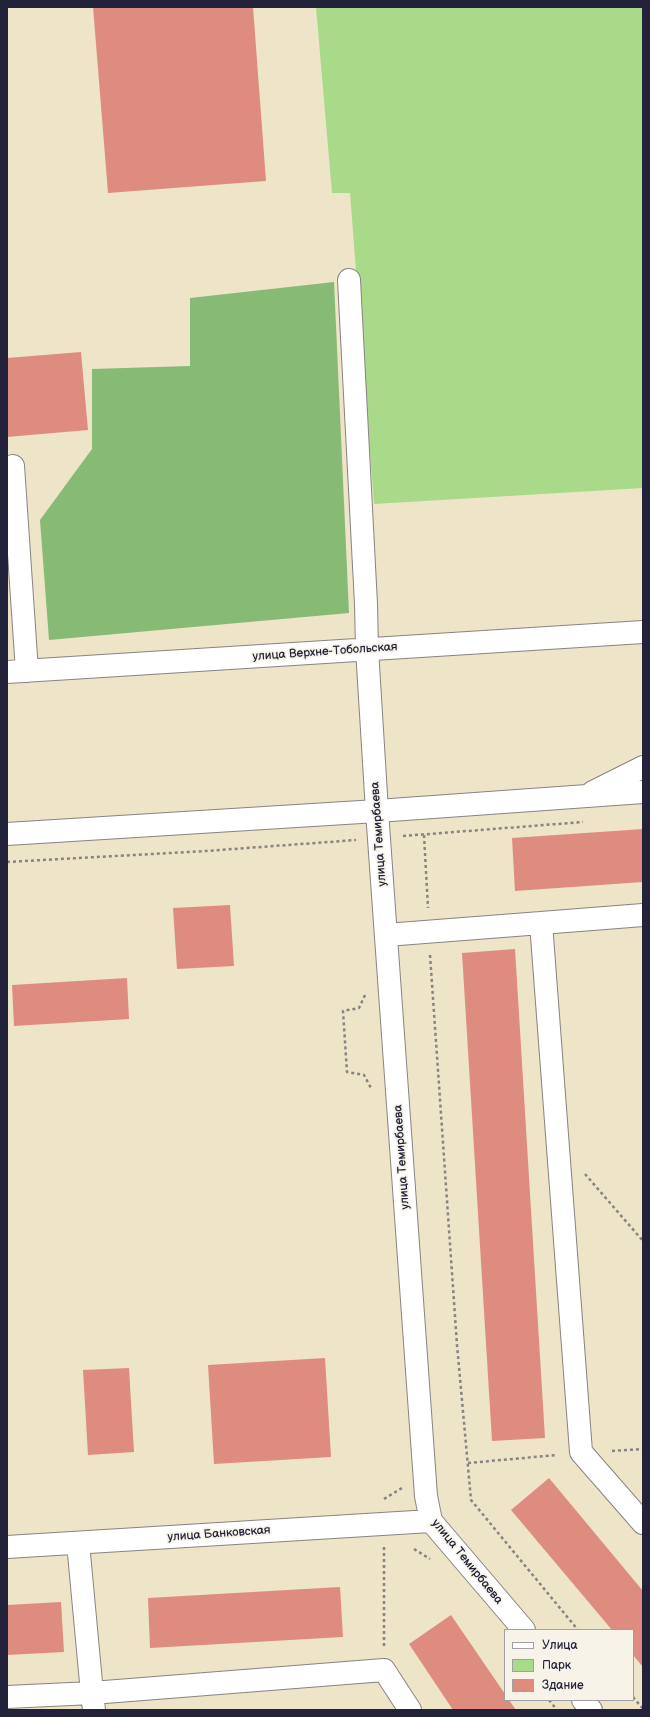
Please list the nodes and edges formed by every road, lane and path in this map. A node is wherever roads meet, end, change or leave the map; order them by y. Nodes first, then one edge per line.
1 (349, 280) dead end
2 (14, 466) dead end
3 (643, 632) edge
4 (367, 650) junction
5 (17, 671) edge
6 (643, 767) edge
7 (643, 792) edge
8 (585, 796) junction
9 (377, 811) junction
10 (588, 822) dead end
11 (7, 834) edge
12 (424, 835) junction
13 (379, 838) junction
14 (355, 840) junction
15 (356, 848) dead end
16 (7, 862) edge
17 (643, 915) edge
18 (541, 923) junction
19 (429, 932) junction
20 (386, 935) junction
21 (368, 990) dead end
22 (373, 1092) dead end
23 (583, 1172) dead end
24 (643, 1242) edge
25 (402, 1481) dead end
26 (383, 1500) dead end
27 (431, 1521) junction
28 (643, 1523) edge
29 (384, 1540) dead end
30 (78, 1543) junction
31 (7, 1547) edge
32 (523, 1629) edge
33 (577, 1629) edge
34 (384, 1670) junction
35 (7, 1697) edge
36 (634, 1698) edge
37 (93, 1701) edge
38 (550, 1701) edge
39 (584, 1701) edge
40 (643, 1709) edge
41 (410, 1710) edge
42 (557, 1710) edge
43 (591, 1710) edge

1 - 4 street, улица Темирбаева
2 - 5 street
3 - 4 street, улица Верхне-Тобольская
4 - 5 street, улица Верхне-Тобольская
4 - 9 street, улица Темирбаева
6 - 8 street
7 - 8 street
8 - 9 street
9 - 11 street
9 - 13 street, улица Темирбаева
10 - 12 path
12 - 13 path
12 - 19 path
13 - 14 path
13 - 20 street, улица Темирбаева
14 - 15 path
14 - 16 path
17 - 18 street
18 - 19 street
18 - 28 street
19 - 20 street
19 - 33 path
20 - 27 street, улица Темирбаева
21 - 22 path
23 - 24 path
25 - 26 path
27 - 30 street, улица Банковская
27 - 32 street, улица Темирбаева
29 - 34 path
30 - 31 street, улица Банковская
30 - 37 street
34 - 37 street
34 - 41 street
35 - 37 street
36 - 40 path
38 - 42 path
39 - 43 street

